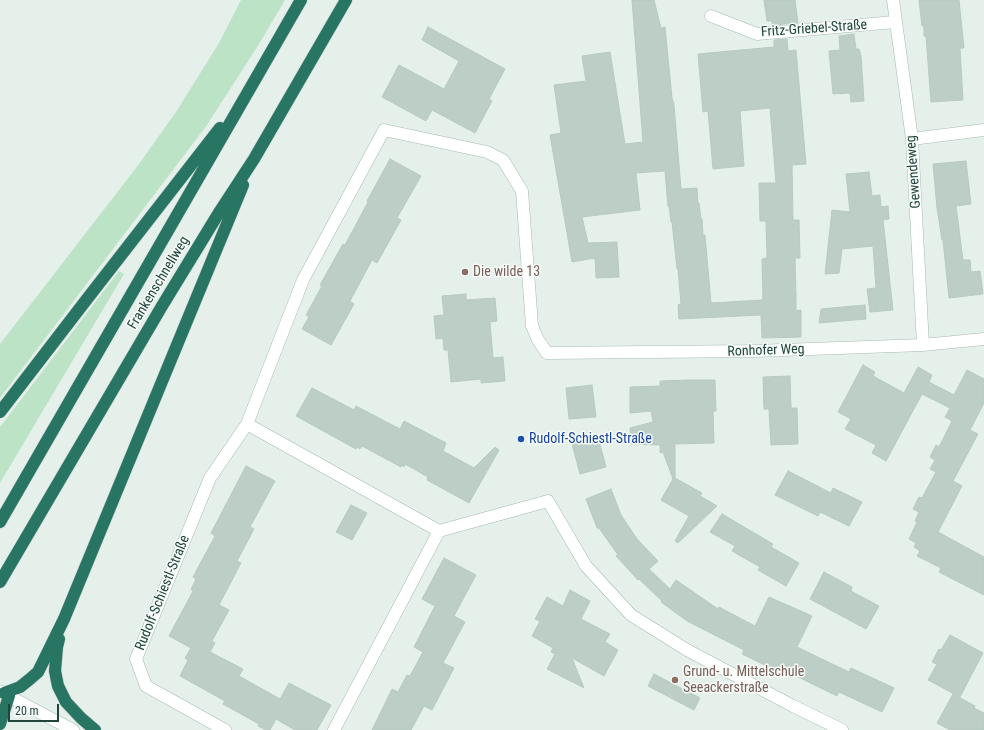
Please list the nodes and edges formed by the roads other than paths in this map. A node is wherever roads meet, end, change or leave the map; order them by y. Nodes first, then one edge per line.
1 (301, 0) edge
2 (346, 0) edge
3 (892, 0) edge
4 (711, 16) dead end
5 (896, 22) junction
6 (243, 99) junction
7 (984, 130) edge
8 (912, 139) junction
9 (254, 159) junction
10 (984, 339) edge
11 (924, 345) junction
12 (547, 353) joint
13 (0, 412) edge
14 (247, 424) junction
15 (0, 522) edge
16 (439, 531) junction
17 (0, 582) edge
18 (64, 619) junction
19 (4, 694) edge
20 (0, 724) edge
21 (73, 730) edge
22 (95, 730) edge
23 (225, 730) edge
24 (334, 730) edge
25 (842, 730) edge

1 - 6 highway, Frankenschnellweg
2 - 9 highway, Frankenschnellweg
3 - 5 street, Gewendeweg
4 - 5 street, Fritz-Griebel-Straße
5 - 8 street, Gewendeweg
6 - 13 highway
6 - 15 highway, Frankenschnellweg
7 - 8 street
8 - 11 street, Gewendeweg
9 - 17 highway, Frankenschnellweg
9 - 18 highway
10 - 11 street, Ronhofer Weg
11 - 12 street, Ronhofer Weg
12 - 14 street, Rudolf-Schiestl-Straße
14 - 16 street
14 - 23 street, Rudolf-Schiestl-Straße
16 - 24 street
16 - 25 street
18 - 19 highway
18 - 22 highway
19 - 20 highway
19 - 21 street

